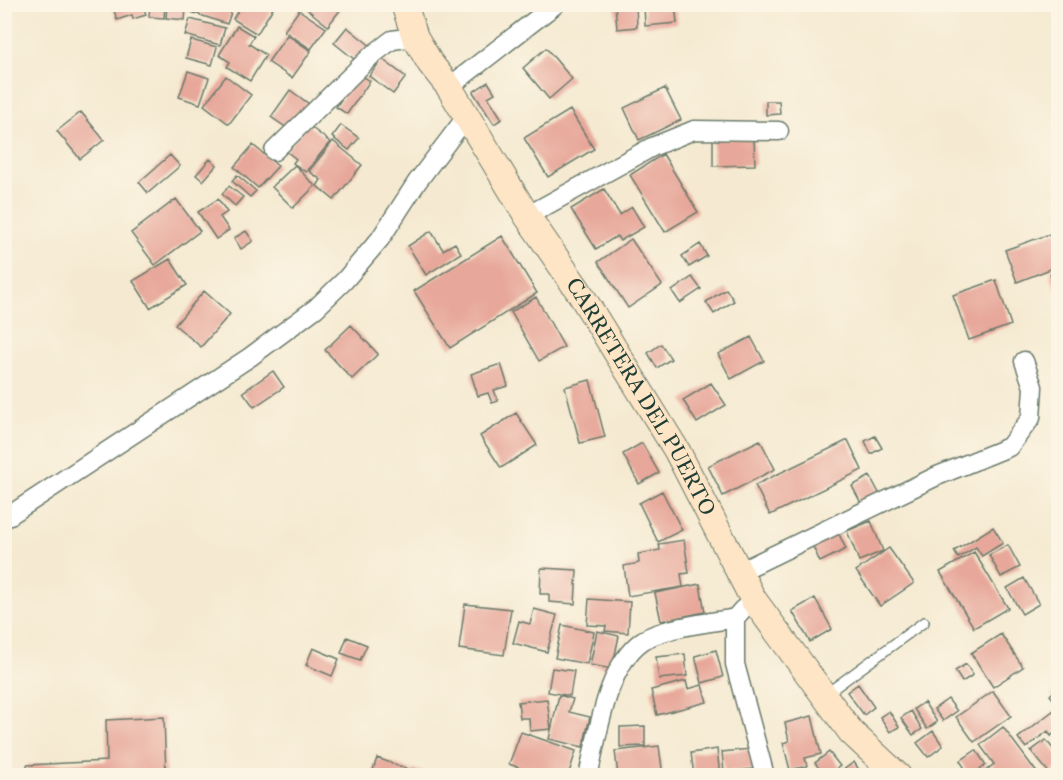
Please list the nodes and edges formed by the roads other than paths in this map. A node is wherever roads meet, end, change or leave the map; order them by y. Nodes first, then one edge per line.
1 (405, 4) edge
2 (556, 4) edge
3 (415, 37) junction
4 (449, 87) junction
5 (467, 116) junction
6 (779, 131) dead end
7 (274, 151) dead end
8 (527, 216) junction
9 (1024, 361) dead end
10 (4, 519) edge
11 (739, 572) junction
12 (753, 599) junction
13 (735, 618) junction
14 (924, 622) dead end
15 (824, 695) junction
16 (588, 776) edge
17 (765, 776) edge
18 (898, 776) edge

1 - 3 main road, CARRETERA DEL PUERTO
2 - 4 street
3 - 4 main road, CARRETERA DEL PUERTO
3 - 7 street
4 - 5 main road, CARRETERA DEL PUERTO
5 - 8 main road, CARRETERA DEL PUERTO
5 - 10 street
6 - 8 street
8 - 11 main road, CARRETERA DEL PUERTO
9 - 11 street
11 - 12 main road, CARRETERA DEL PUERTO
12 - 13 street
12 - 15 main road, CARRETERA DEL PUERTO
13 - 16 street
13 - 17 street
14 - 15 lane
15 - 18 main road, CARRETERA DEL PUERTO

